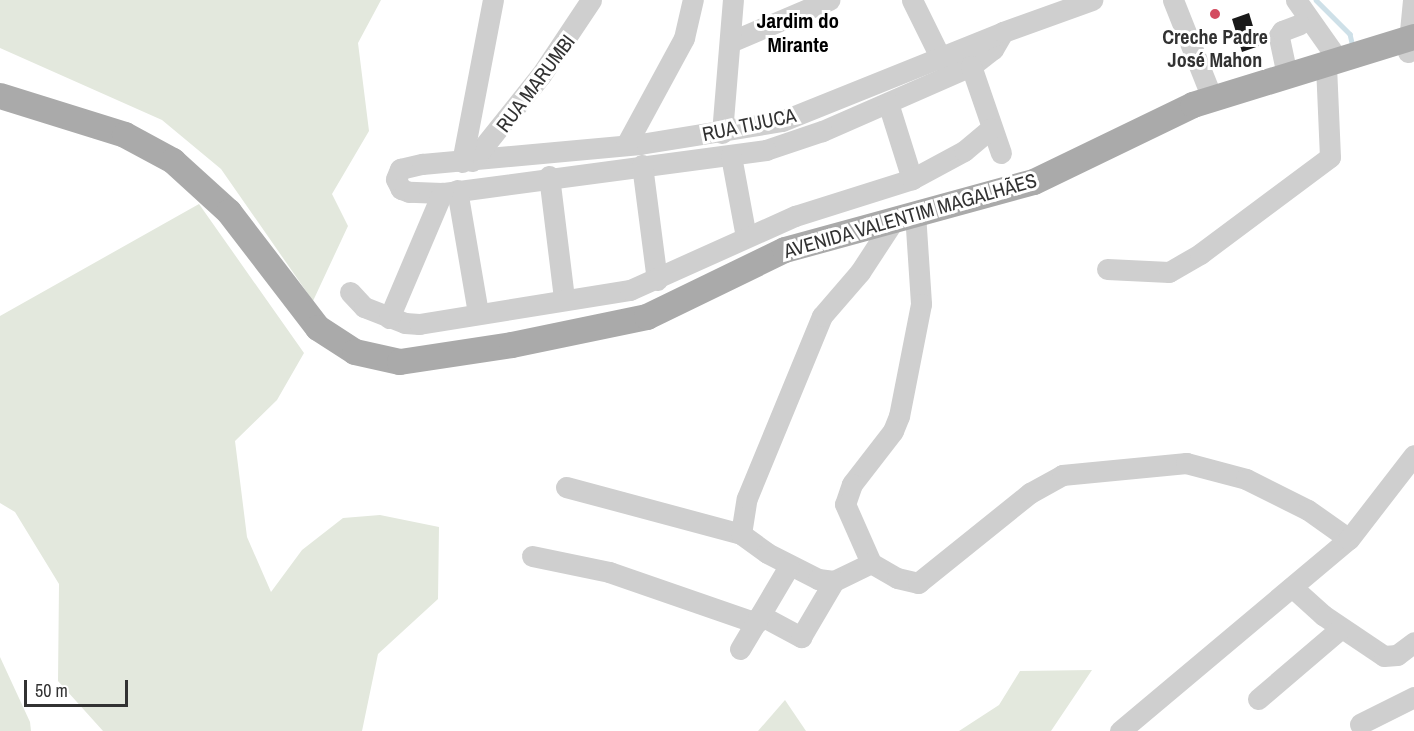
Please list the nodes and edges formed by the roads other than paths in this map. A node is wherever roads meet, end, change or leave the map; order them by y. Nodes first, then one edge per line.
1 (493, 0) edge
2 (591, 0) edge
3 (693, 0) edge
4 (733, 0) edge
5 (829, 0) edge
6 (912, 0) edge
7 (1173, 0) edge
8 (1296, 0) edge
9 (1413, 0) edge
10 (1080, 2) edge
11 (1300, 24) dead end
12 (1003, 32) junction
13 (730, 42) junction
14 (1411, 44) edge
15 (941, 58) junction
16 (1332, 63) junction
17 (971, 66) junction
18 (1287, 75) junction
19 (0, 96) edge
20 (1212, 98) junction
21 (888, 103) junction
22 (991, 128) junction
23 (722, 133) junction
24 (626, 145) junction
25 (1001, 153) dead end
26 (731, 156) junction
27 (467, 161) junction
28 (642, 165) junction
29 (549, 176) junction
30 (912, 178) junction
31 (449, 192) junction
32 (905, 215) junction
33 (746, 237) junction
34 (1107, 269) dead end
35 (657, 280) junction
36 (350, 292) dead end
37 (564, 299) junction
38 (478, 313) junction
39 (389, 318) junction
40 (1414, 455) edge
41 (566, 487) dead end
42 (741, 534) junction
43 (1349, 539) junction
44 (532, 556) dead end
45 (871, 563) junction
46 (789, 566) junction
47 (834, 581) junction
48 (1292, 586) junction
49 (758, 619) junction
50 (1341, 628) junction
51 (1414, 642) edge
52 (740, 650) dead end
53 (1414, 697) edge
54 (1258, 699) dead end
55 (1360, 724) dead end
56 (1120, 731) edge

1 - 27 street
2 - 27 street, RUA MARUMBI
3 - 24 street
4 - 13 street
5 - 13 street
6 - 15 street
7 - 20 street
8 - 16 street
9 - 14 street
10 - 12 street, RUA TIJUCA
11 - 18 street
12 - 15 street, RUA TIJUCA
12 - 17 street
13 - 23 street
14 - 16 main road, AVENIDA VALENTIM MAGALHÃES
15 - 23 street, RUA TIJUCA
16 - 18 main road, AVENIDA VALENTIM MAGALHÃES
16 - 34 street
17 - 21 street
17 - 22 street
18 - 20 main road, AVENIDA VALENTIM MAGALHÃES
19 - 32 main road, AVENIDA VALENTIM MAGALHÃES
20 - 32 main road, AVENIDA VALENTIM MAGALHÃES
21 - 26 street
21 - 30 street
22 - 25 street
22 - 30 street
23 - 24 street, RUA TIJUCA
24 - 27 street, RUA TIJUCA
26 - 28 street
26 - 33 street
27 - 31 street, RUA TIJUCA
28 - 29 street
28 - 35 street
29 - 31 street
29 - 37 street
30 - 33 street
31 - 38 street
31 - 39 street
32 - 42 street
32 - 45 street
33 - 35 street
35 - 37 street
36 - 39 street
37 - 38 street
38 - 39 street
40 - 43 street
41 - 42 street
42 - 46 street
43 - 45 street
43 - 48 street
44 - 49 street
45 - 47 street
46 - 47 street
46 - 49 street
47 - 49 street
48 - 50 street
48 - 56 street
49 - 52 street
50 - 51 street
50 - 54 street
53 - 55 street

